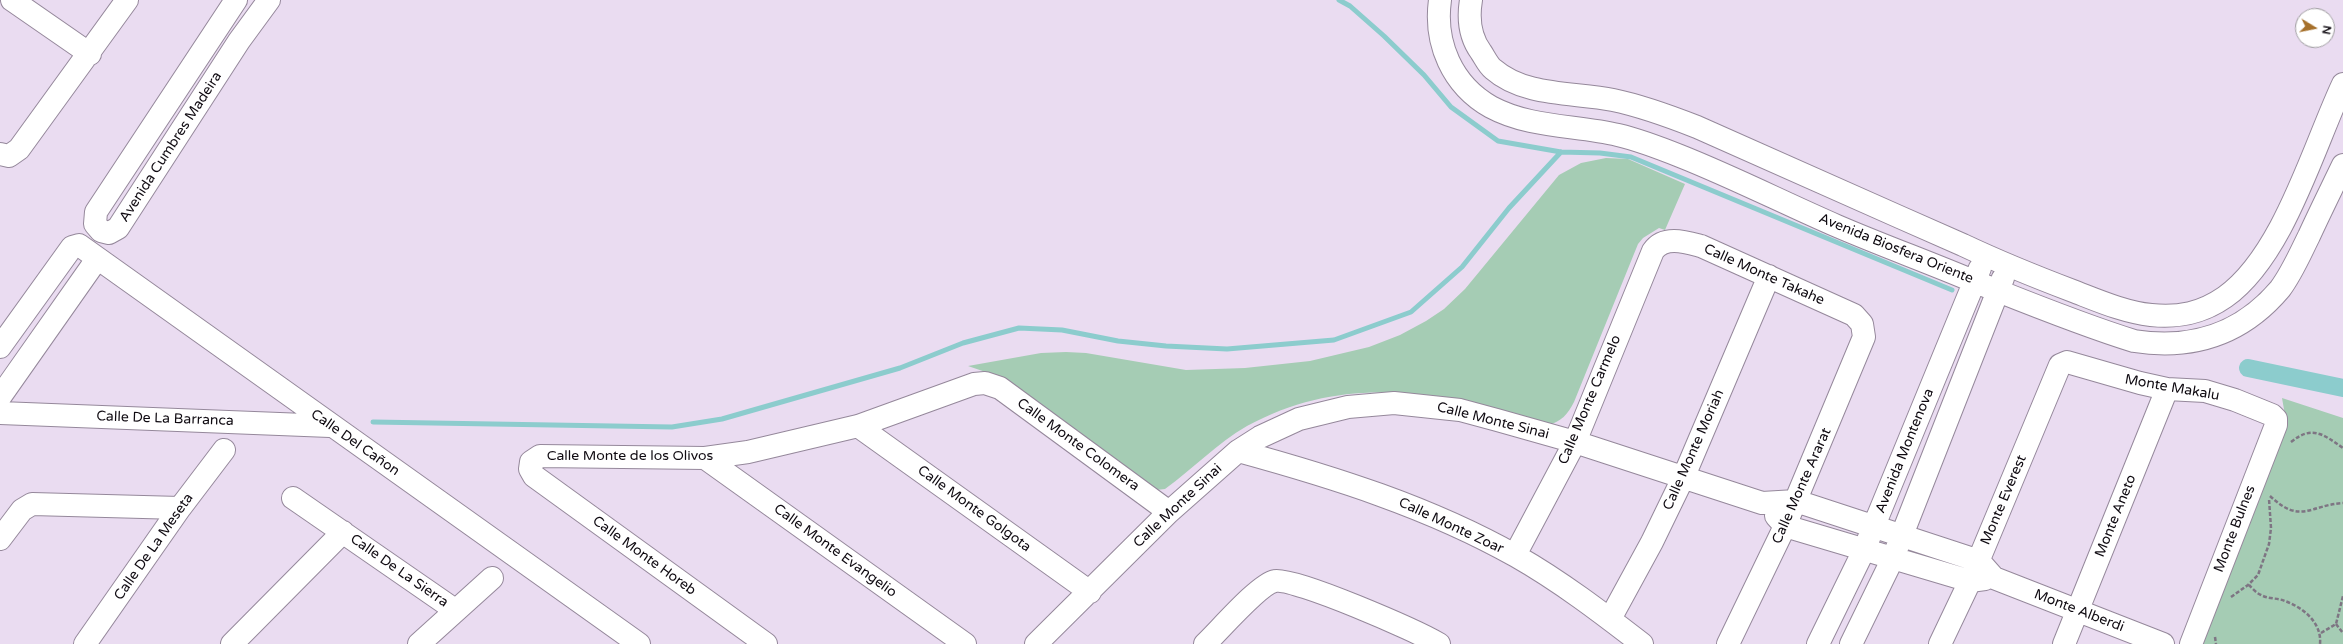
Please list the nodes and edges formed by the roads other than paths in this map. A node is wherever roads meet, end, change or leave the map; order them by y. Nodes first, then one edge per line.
1 (12, 0) edge
2 (127, 0) edge
3 (236, 0) edge
4 (269, 0) edge
5 (1440, 0) edge
6 (1472, 0) edge
7 (90, 54) junction
8 (2343, 84) edge
9 (0, 154) edge
10 (2343, 165) edge
11 (1660, 244) joint
12 (1985, 255) junction
13 (97, 258) junction
14 (2007, 266) junction
15 (1769, 276) junction
16 (1975, 281) junction
17 (1997, 291) junction
18 (1862, 324) joint
19 (0, 347) edge
20 (2071, 363) joint
21 (985, 383) joint
22 (2167, 388) junction
23 (0, 397) edge
24 (0, 413) edge
25 (2272, 414) joint
26 (330, 426) junction
27 (858, 426) junction
28 (1574, 442) junction
29 (224, 450) dead end
30 (1238, 451) junction
31 (706, 458) junction
32 (531, 462) joint
33 (1684, 476) junction
34 (293, 498) dead end
35 (1796, 501) junction
36 (1762, 503) junction
37 (180, 508) junction
38 (1169, 512) junction
39 (1785, 526) junction
40 (1874, 526) junction
41 (343, 532) junction
42 (1902, 536) junction
43 (0, 539) edge
44 (1864, 550) junction
45 (1515, 555) junction
46 (1893, 558) junction
47 (1978, 561) junction
48 (492, 578) dead end
49 (1994, 578) junction
50 (1970, 581) junction
51 (1090, 592) junction
52 (455, 610) junction
53 (2079, 611) junction
54 (1610, 619) junction
55 (624, 640) edge
56 (85, 644) edge
57 (232, 644) edge
58 (419, 644) edge
59 (766, 644) edge
60 (965, 644) edge
61 (1036, 644) edge
62 (1206, 644) edge
63 (1439, 644) edge
64 (1642, 644) edge
65 (1728, 644) edge
66 (1818, 644) edge
67 (1851, 644) edge
68 (1940, 644) edge
69 (2064, 644) edge
70 (2163, 644) edge
71 (2191, 644) edge

1 - 7 street
2 - 7 street
3 - 4 street, Avenida Cumbres Madeira
5 - 16 street, Avenida Biosfera Oriente
6 - 12 street, Avenida Biosfera Oriente
7 - 9 street
8 - 14 street, Avenida Biosfera Oriente
10 - 17 street, Avenida Biosfera Oriente
11 - 15 street, Calle Monte Takahe
11 - 28 street, Calle Monte Carmelo
12 - 14 street, Avenida Biosfera Oriente
12 - 16 street, Avenida Montenova
13 - 19 street, Calle Del Cañon
13 - 23 street
13 - 26 street, Calle Del Cañon
14 - 17 street, Avenida Montenova
15 - 18 street, Calle Monte Takahe
15 - 33 street, Calle Monte Moriah
16 - 17 street, Avenida Biosfera Oriente
16 - 40 street, Avenida Montenova
17 - 42 street, Avenida Montenova
18 - 35 street, Calle Monte Ararat
20 - 22 street, Monte Makalu
20 - 47 street, Monte Everest
21 - 27 street, Calle Monte de los Olivos
21 - 38 street, Calle Monte Colomera
22 - 25 street, Monte Makalu
22 - 53 street, Monte Aneto
24 - 26 street, Calle De La Barranca
25 - 71 street, Monte Bulnes
26 - 55 street, Calle Del Cañon
27 - 31 street, Calle Monte de los Olivos
27 - 51 street, Calle Monte Golgota
28 - 30 street, Calle Monte Sinai
28 - 33 street, Calle Monte Sinai
28 - 45 street, Calle Monte Carmelo
29 - 37 street, Calle De La Meseta
30 - 38 street, Calle Monte Sinai
30 - 45 street, Calle Monte Zoar
31 - 32 street, Calle Monte de los Olivos
31 - 60 street, Calle Monte Evangelio
32 - 59 street, Calle Monte Horeb
33 - 36 street, Calle Monte Sinai
33 - 54 street, Calle Monte Moriah
34 - 41 street, Calle De La Sierra
35 - 36 street
35 - 39 street, Calle Monte Ararat
35 - 40 street
36 - 39 street
37 - 43 street
37 - 56 street, Calle De La Meseta
38 - 51 street, Calle Monte Sinai
39 - 44 street
39 - 65 street, Calle Monte Ararat
40 - 42 street
40 - 44 street, Avenida Montenova
41 - 52 street, Calle De La Sierra
41 - 57 street
42 - 46 street, Avenida Montenova
42 - 47 street
44 - 46 street
44 - 66 street, Avenida Montenova
45 - 54 street, Calle Monte Zoar
46 - 50 street
46 - 67 street, Avenida Montenova
47 - 49 street
47 - 50 street, Monte Everest
48 - 52 street
49 - 50 street
49 - 53 street, Monte Alberdi
50 - 68 street, Monte Everest
51 - 61 street, Calle Monte Sinai
52 - 58 street
53 - 69 street, Monte Aneto
53 - 70 street, Monte Alberdi
54 - 64 street, Calle Monte Zoar
62 - 63 street

